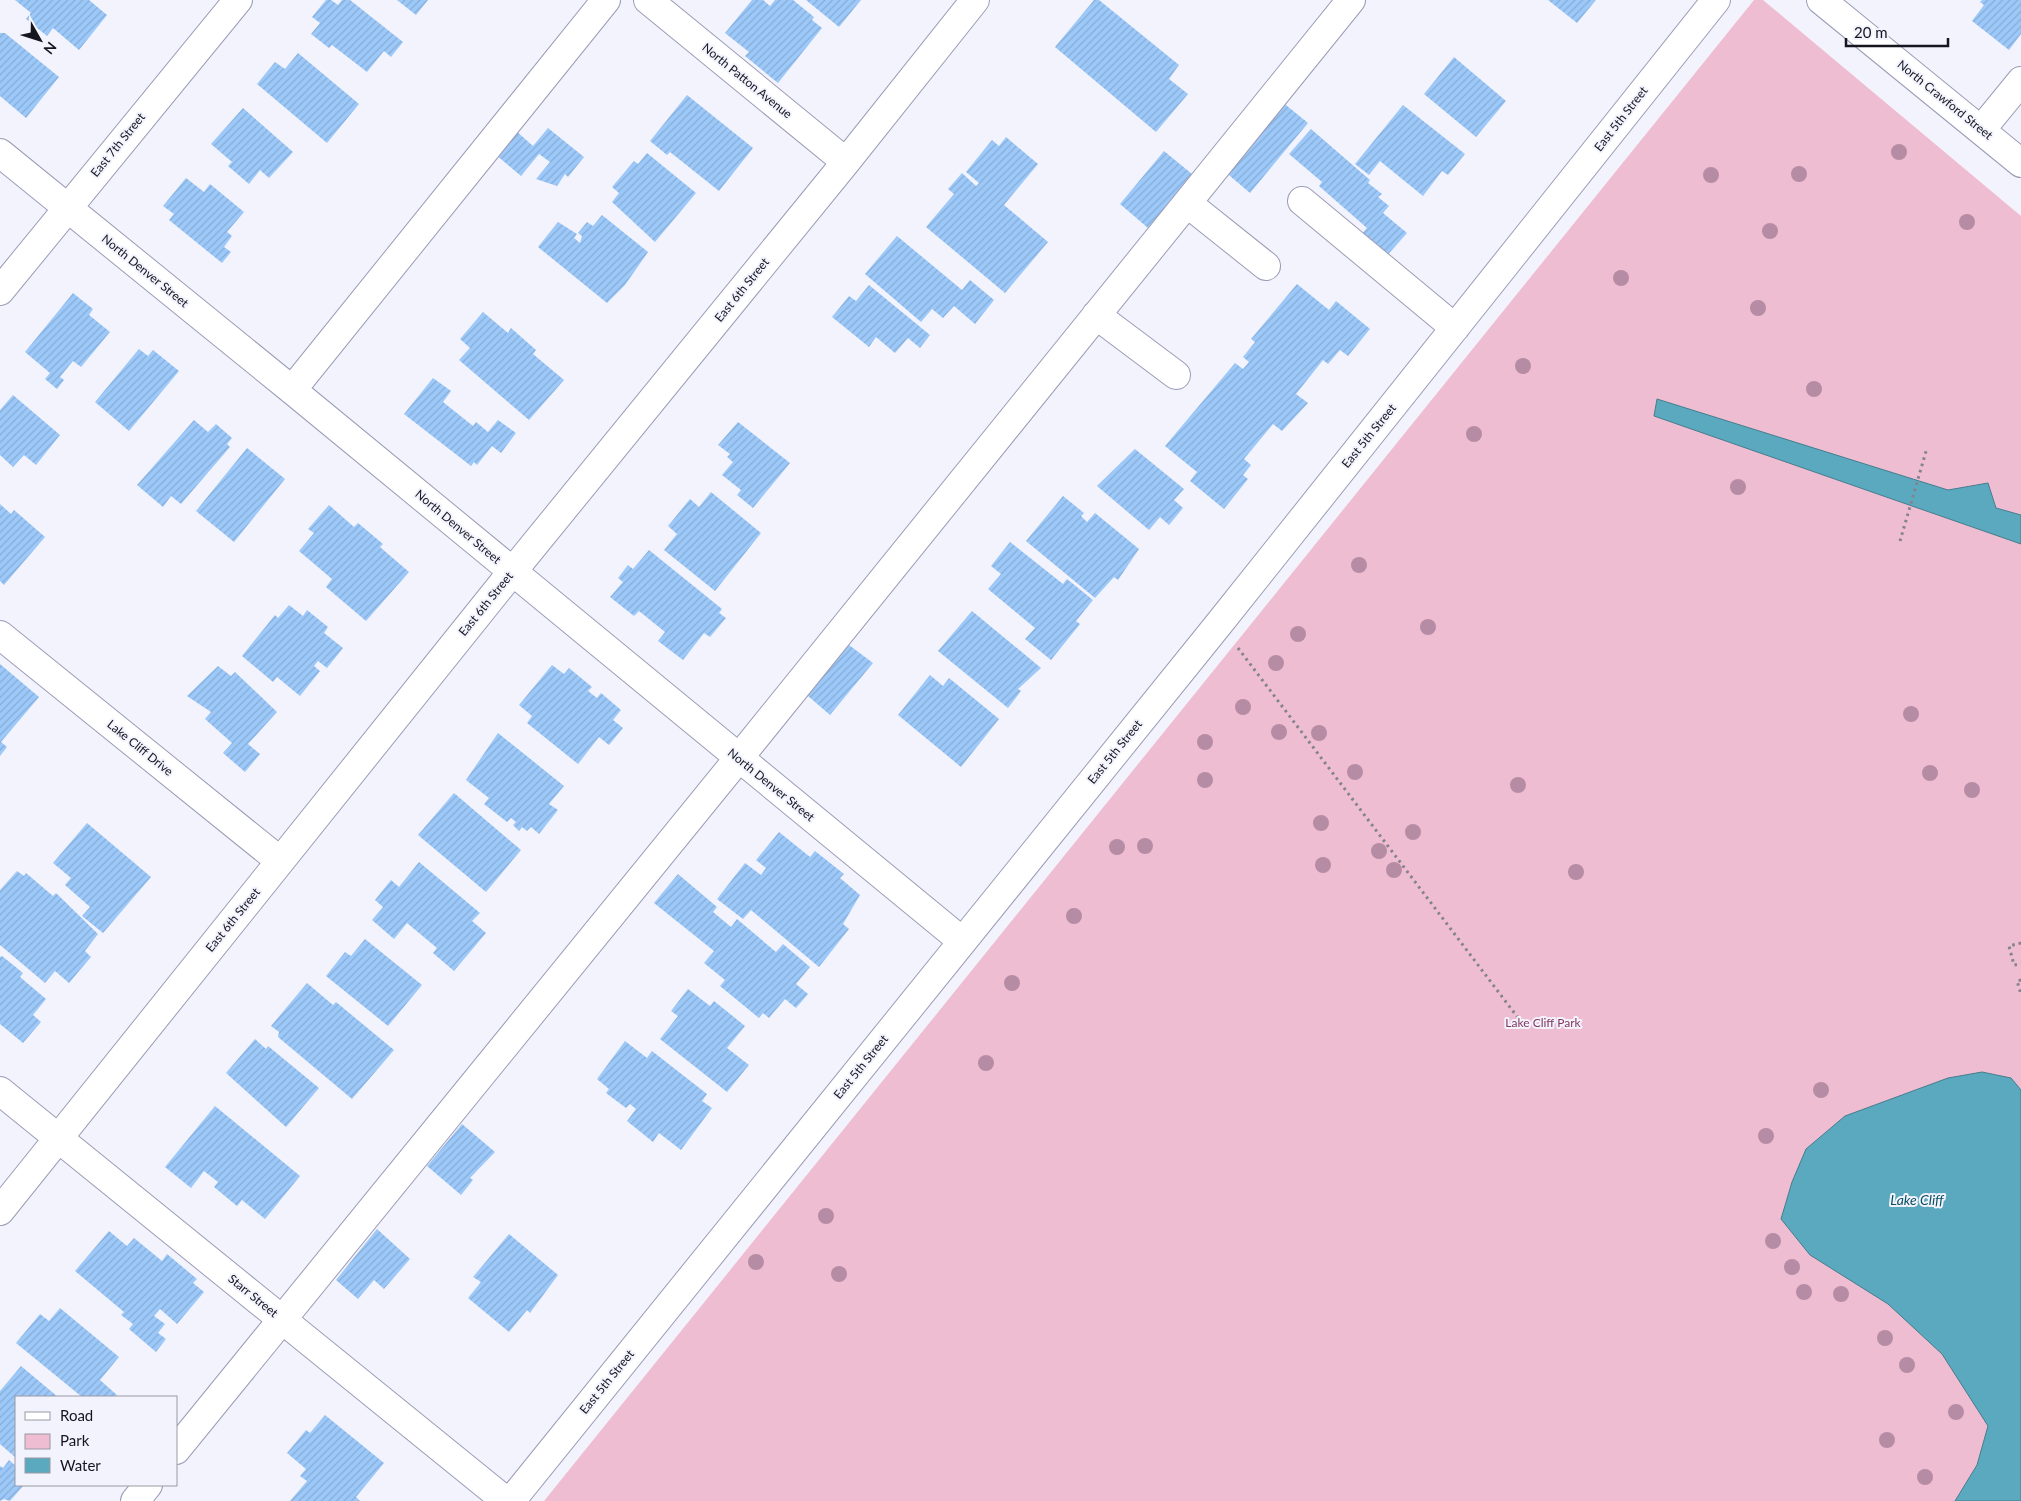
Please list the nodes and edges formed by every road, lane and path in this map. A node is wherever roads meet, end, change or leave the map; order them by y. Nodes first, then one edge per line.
1 (238, 0) edge
2 (606, 0) edge
3 (648, 0) edge
4 (975, 0) edge
5 (1350, 0) edge
6 (1716, 0) edge
7 (1821, 0) edge
8 (2021, 80) edge
9 (1981, 130) junction
10 (0, 153) edge
11 (846, 162) junction
12 (2021, 162) edge
13 (1302, 201) dead end
14 (1187, 203) junction
15 (67, 208) junction
16 (1266, 266) dead end
17 (0, 291) edge
18 (1096, 315) junction
19 (1455, 328) junction
20 (1176, 375) dead end
21 (292, 390) junction
22 (1928, 448) dead end
23 (1900, 541) dead end
24 (512, 572) junction
25 (1218, 625) junction
26 (0, 634) edge
27 (738, 759) junction
28 (280, 861) junction
29 (962, 941) junction
30 (2021, 943) edge
31 (2021, 964) edge
32 (2021, 980) edge
33 (2021, 994) edge
34 (1528, 1031) dead end
35 (0, 1091) edge
36 (59, 1138) junction
37 (0, 1211) edge
38 (282, 1319) junction
39 (178, 1448) edge
40 (147, 1486) edge
41 (135, 1501) edge
42 (506, 1501) edge
43 (511, 1501) edge

1 - 15 street, East 7th Street
2 - 21 street
3 - 11 street, North Patton Avenue
4 - 11 street, East 6th Street
5 - 14 street
6 - 19 street, East 5th Street
7 - 9 street, North Crawford Street
8 - 9 street
9 - 12 street, North Crawford Street
10 - 15 street, North Denver Street
11 - 24 street, East 6th Street
13 - 19 street
14 - 16 street
14 - 18 street
15 - 17 street, East 7th Street
15 - 21 street, North Denver Street
18 - 20 street
18 - 27 street
19 - 25 street, East 5th Street
21 - 24 street, North Denver Street
22 - 23 path
24 - 27 street, North Denver Street
24 - 28 street, East 6th Street
25 - 29 street, East 5th Street
25 - 34 path
26 - 28 street, Lake Cliff Drive
27 - 29 street, North Denver Street
27 - 38 street
28 - 36 street, East 6th Street
29 - 43 street, East 5th Street
30 - 31 path
32 - 33 path
35 - 36 street, Starr Street
36 - 37 street, East 6th Street
36 - 38 street, Starr Street
38 - 39 street
38 - 42 street, Starr Street
40 - 41 street

